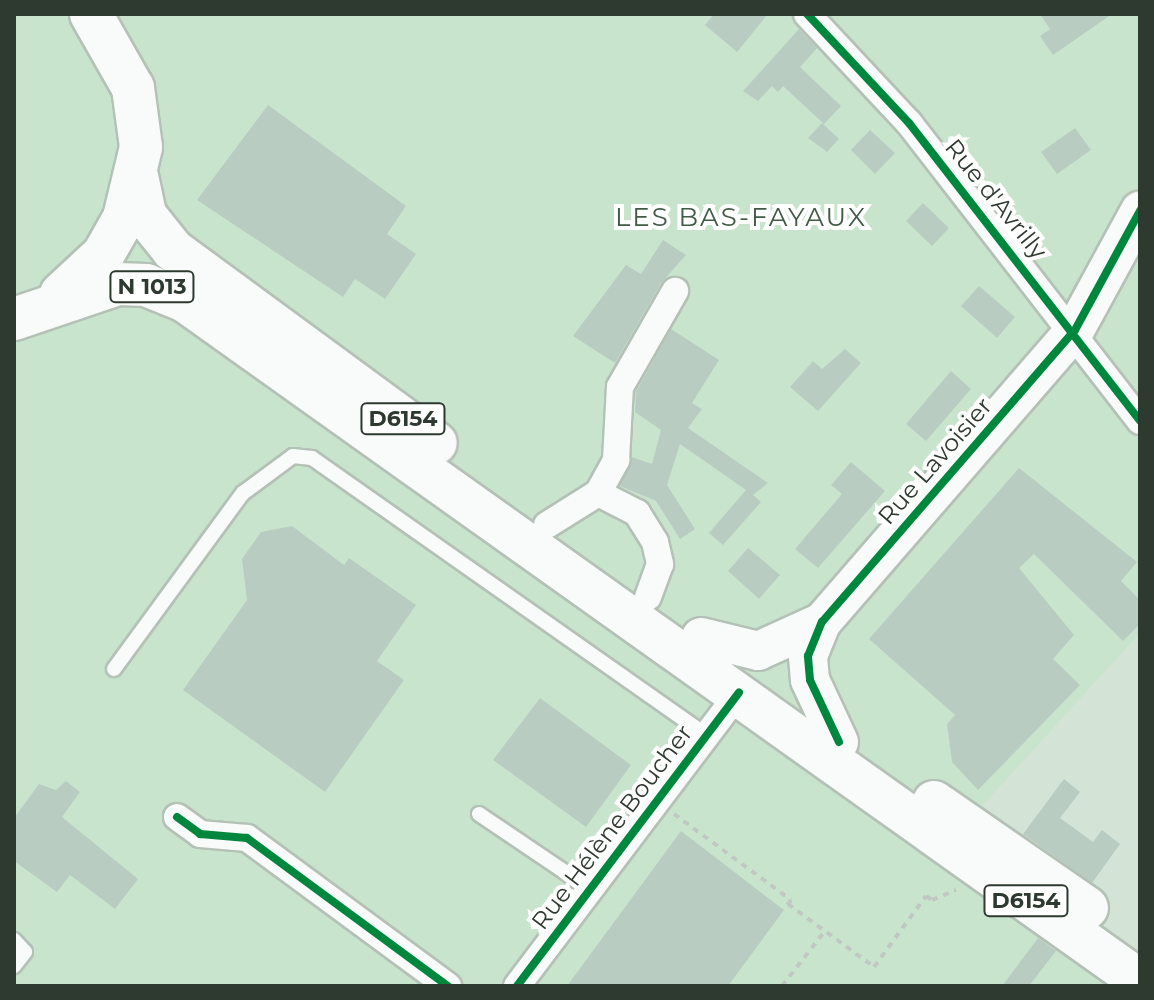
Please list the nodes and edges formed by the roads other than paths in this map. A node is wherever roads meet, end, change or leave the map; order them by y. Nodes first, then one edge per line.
1 (91, 14) edge
2 (807, 14) edge
3 (137, 176) junction
4 (1140, 211) edge
5 (675, 291) dead end
6 (25, 314) edge
7 (1075, 330) junction
8 (255, 350) joint
9 (1140, 421) edge
10 (598, 493) junction
11 (547, 525) junction
12 (648, 597) junction
13 (822, 622) junction
14 (701, 637) junction
15 (114, 669) dead end
16 (739, 692) junction
17 (706, 735) junction
18 (839, 742) junction
19 (479, 814) dead end
20 (177, 817) dead end
21 (590, 889) junction
22 (14, 940) edge
23 (1140, 945) edge
24 (14, 966) edge
25 (1140, 981) edge
26 (448, 986) edge
27 (517, 986) edge

1 - 3 main road, D6154
2 - 7 street, Rue d'Avrilly
3 - 6 main road, D6154
3 - 11 main road, D6154
4 - 7 street, Rue Lavoisier
5 - 10 street
6 - 8 main road, N 1013
7 - 9 street, Rue d'Avrilly
7 - 13 street, Rue Lavoisier
8 - 16 main road, D6154
10 - 11 street
10 - 12 street
11 - 12 main road, D6154
12 - 14 main road, D6154
13 - 14 street, Rue Lavoisier
13 - 18 street, Rue Lavoisier
14 - 18 main road, D6154
15 - 17 lane
16 - 17 street, Rue Hélène Boucher
16 - 25 main road, D6154
17 - 21 street, Rue Hélène Boucher
18 - 23 main road, D6154
19 - 21 lane
20 - 26 street
21 - 27 street, Rue Hélène Boucher
22 - 24 lane

